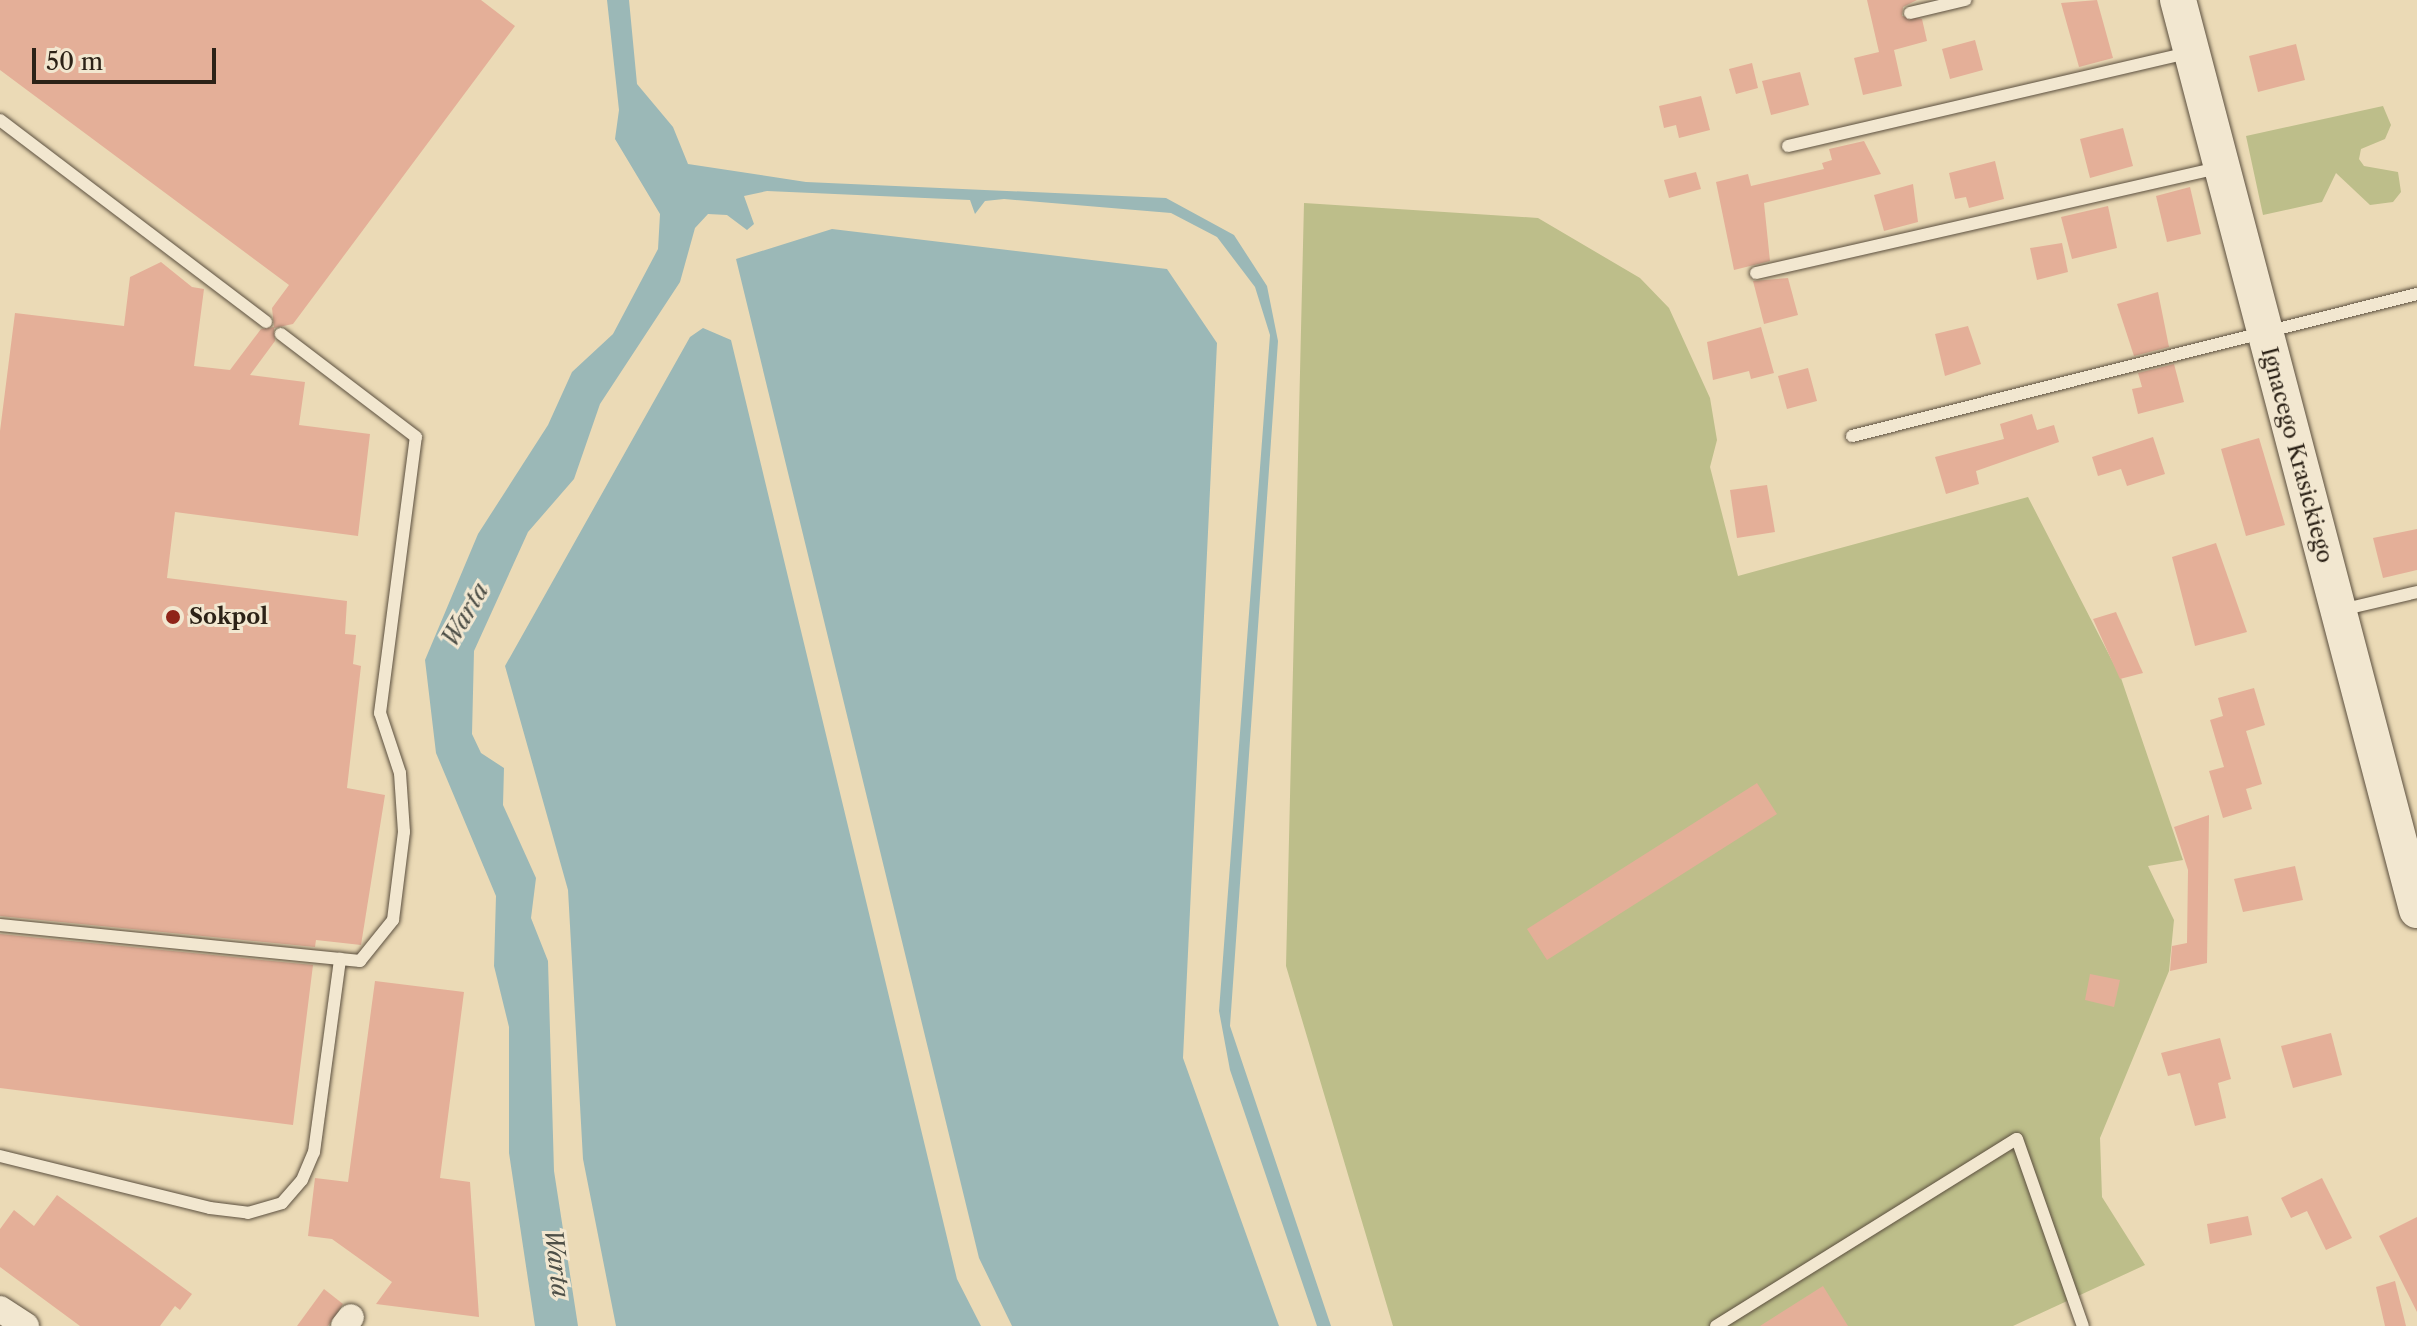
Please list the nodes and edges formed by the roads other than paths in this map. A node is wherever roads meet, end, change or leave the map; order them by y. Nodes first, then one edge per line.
1 (1965, 0) edge
2 (2178, 0) edge
3 (1910, 13) dead end
4 (2192, 52) junction
5 (0, 120) edge
6 (1788, 146) dead end
7 (2222, 167) junction
8 (1756, 273) dead end
9 (2417, 294) edge
10 (266, 322) dead end
11 (2265, 331) junction
12 (281, 334) dead end
13 (1852, 436) dead end
14 (2417, 592) edge
15 (2338, 611) junction
16 (2417, 908) edge
17 (0, 925) edge
18 (340, 959) junction
19 (0, 1156) edge
20 (0, 1309) edge
21 (26, 1326) edge
22 (1716, 1326) edge
23 (2083, 1326) edge

1 - 3 lane
2 - 4 street, Ignacego Krasickiego
4 - 6 lane
4 - 7 street, Ignacego Krasickiego
5 - 10 lane
7 - 8 lane
7 - 11 street, Ignacego Krasickiego
9 - 11 lane
11 - 13 lane
11 - 15 street, Ignacego Krasickiego
12 - 18 lane
14 - 15 lane
15 - 16 street, Ignacego Krasickiego
17 - 18 lane
18 - 19 lane
20 - 21 street
22 - 23 lane

